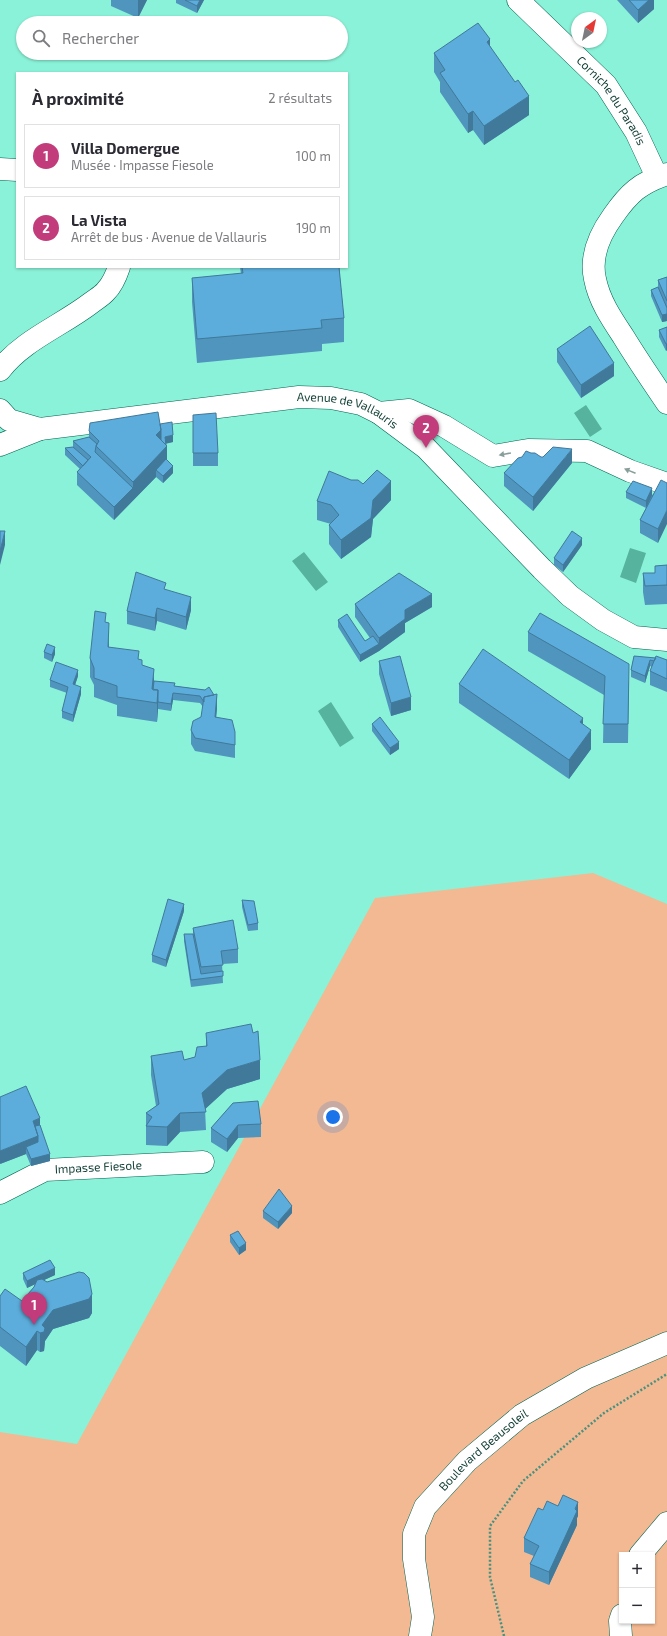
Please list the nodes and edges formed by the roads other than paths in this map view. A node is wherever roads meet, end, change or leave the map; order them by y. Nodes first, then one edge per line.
1 (518, 0) edge
2 (0, 169) edge
3 (16, 170) edge
4 (662, 176) edge
5 (119, 268) edge
6 (0, 370) edge
7 (667, 403) edge
8 (0, 410) edge
9 (379, 412) junction
10 (40, 429) junction
11 (0, 445) edge
12 (667, 484) edge
13 (667, 640) edge
14 (203, 1162) dead end
15 (0, 1194) edge
16 (667, 1343) edge
17 (667, 1523) edge
18 (643, 1552) edge
19 (620, 1624) edge
20 (420, 1636) edge
21 (622, 1636) edge

1 - 4 street, Corniche du Paradis
2 - 3 street
4 - 7 street
5 - 6 street
8 - 10 street, Avenue de Vallauris
9 - 10 street, Avenue de Vallauris
12 -> 9 street
9 - 13 street, Avenue de Vallauris
10 - 11 street
14 - 15 street, Impasse Fiesole
16 - 20 street, Boulevard Beausoleil
17 - 18 street
19 - 21 street

